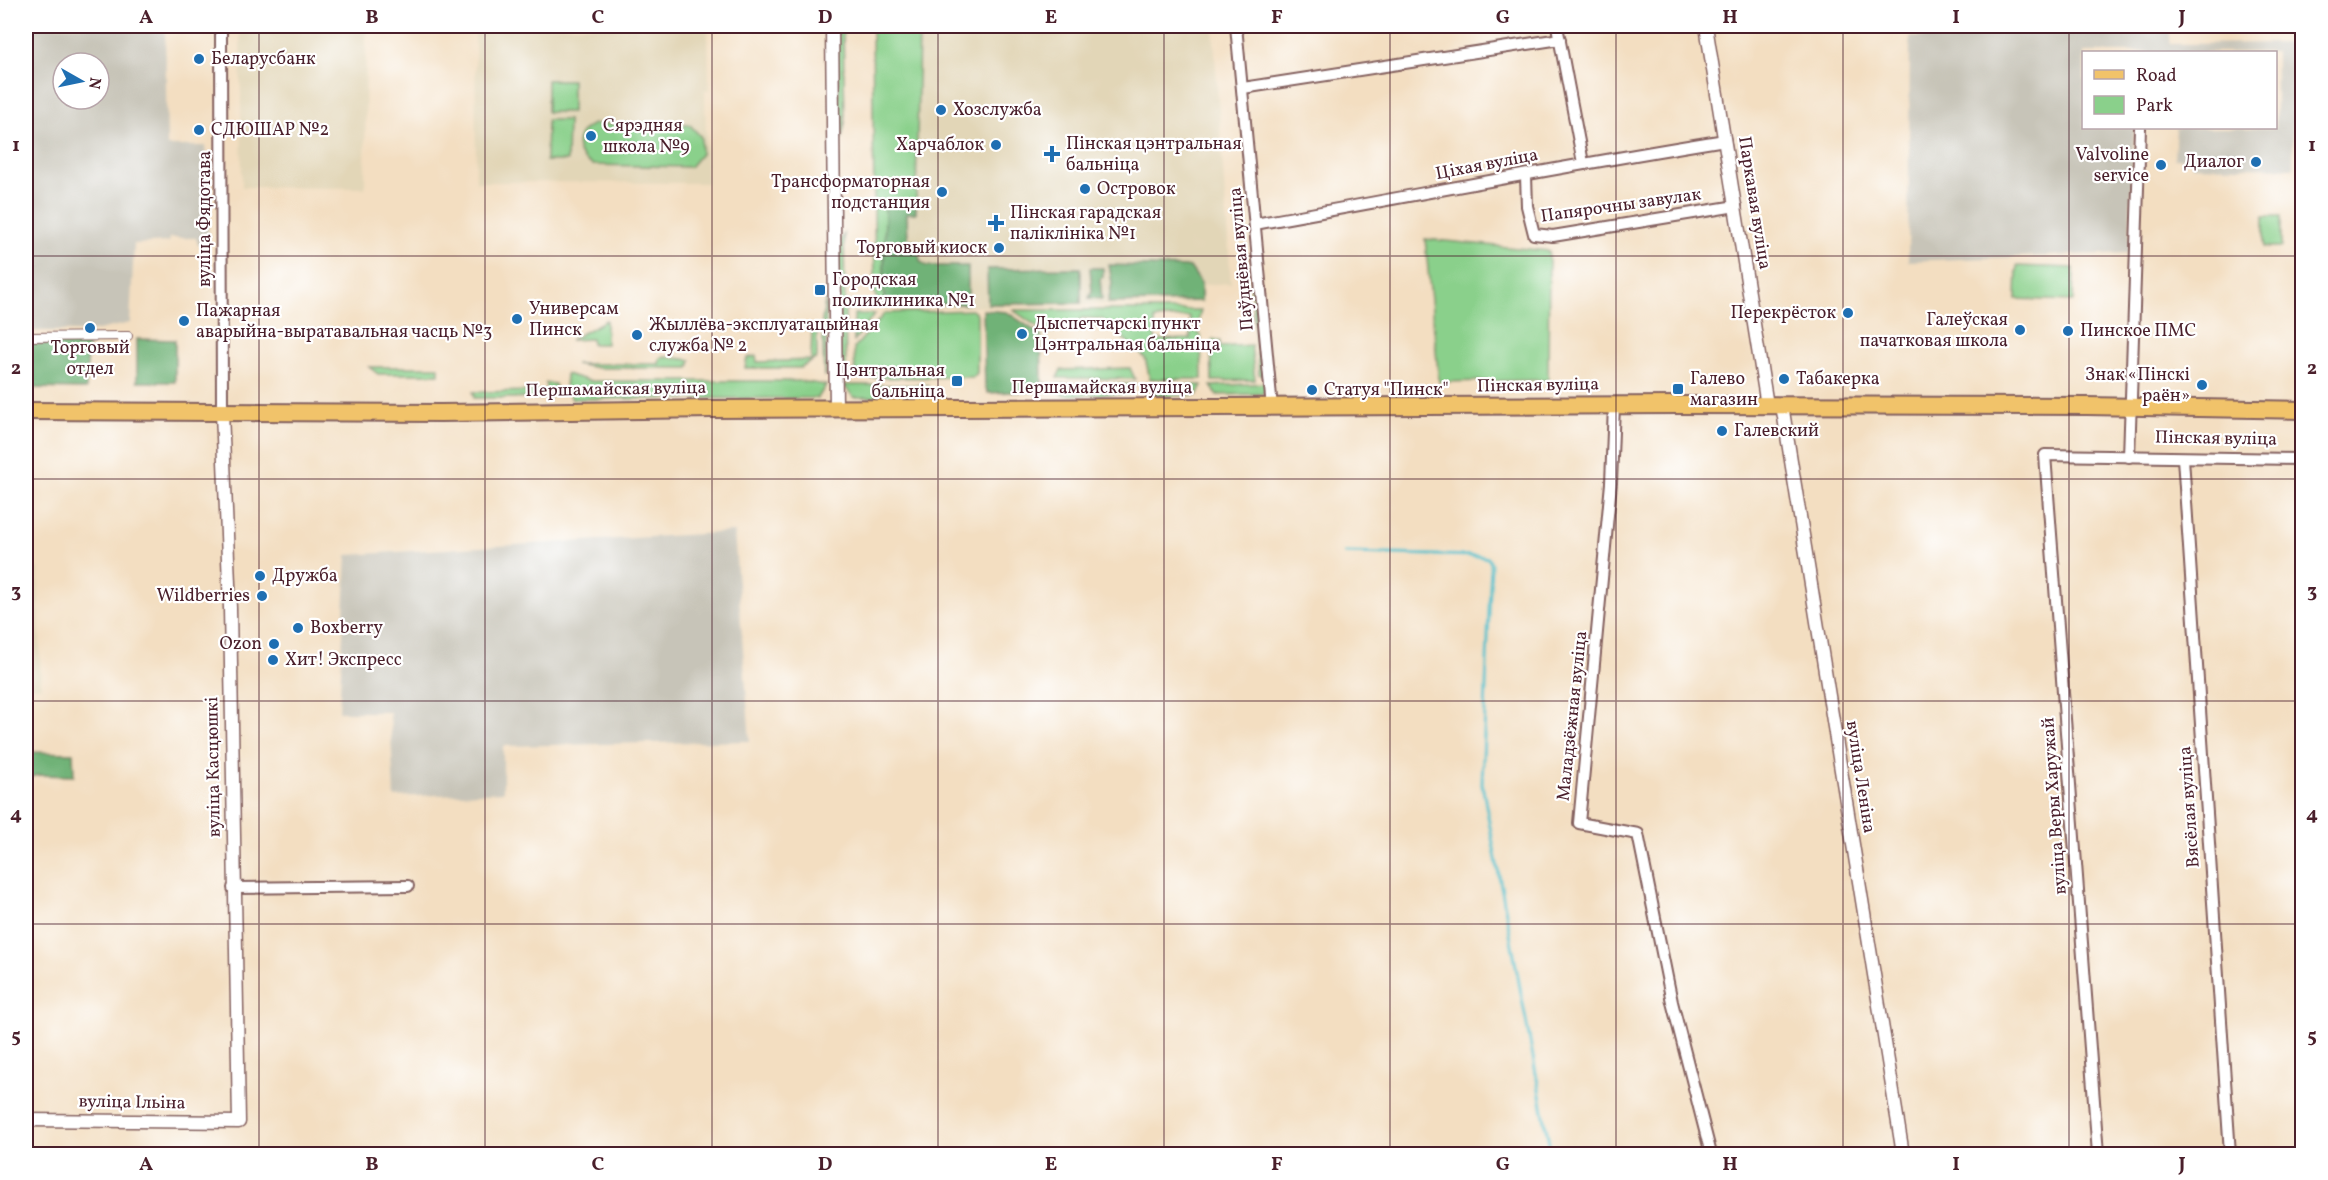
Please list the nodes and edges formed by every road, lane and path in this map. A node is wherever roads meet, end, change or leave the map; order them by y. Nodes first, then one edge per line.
1 (221, 26) edge
2 (832, 26) edge
3 (1236, 26) edge
4 (1557, 26) edge
5 (1706, 26) edge
6 (1560, 39) junction
7 (1243, 88) junction
8 (2140, 129) edge
9 (1725, 140) junction
10 (1582, 163) junction
11 (1526, 176) junction
12 (1736, 206) junction
13 (1255, 224) junction
14 (128, 336) dead end
15 (26, 337) edge
16 (1614, 405) junction
17 (1775, 405) junction
18 (1207, 407) joint
19 (2129, 407) junction
20 (836, 408) junction
21 (1272, 408) junction
22 (2302, 410) edge
23 (26, 411) edge
24 (222, 412) junction
25 (2045, 455) joint
26 (2129, 457) junction
27 (2183, 458) junction
28 (2302, 459) edge
29 (408, 886) dead end
30 (233, 888) junction
31 (26, 1120) edge
32 (239, 1122) joint
33 (1711, 1155) edge
34 (1903, 1155) edge
35 (2098, 1155) edge
36 (2230, 1155) edge

1 - 24 street, вуліца Фядотава
2 - 20 street
3 - 7 street, Паўднёвая вуліца
4 - 6 street
5 - 9 street, Паркавая вуліца
6 - 7 street
6 - 10 street
7 - 13 street, Паўднёвая вуліца
8 - 19 street
9 - 10 street, Ціхая вуліца
9 - 12 street, Паркавая вуліца
10 - 11 street, Ціхая вуліца
11 - 12 street, Папярочны завулак
11 - 13 street, Ціхая вуліца
12 - 17 street, Паркавая вуліца
13 - 21 street, Паўднёвая вуліца
14 - 15 street
16 - 17 main road, Пінская вуліца
16 - 21 main road, Пінская вуліца
16 - 33 street, Маладзёжная вуліца
17 - 19 main road, Пінская вуліца
17 - 34 street, вуліца Леніна
18 - 20 main road, Першамайская вуліца
18 - 21 main road, Пінская вуліца
19 - 22 main road, Пінская вуліца
19 - 26 street, Пінская вуліца
20 - 24 main road, Першамайская вуліца
23 - 24 main road, Першамайская вуліца
24 - 30 street, вуліца Касцюшкі
25 - 26 street, Пінская вуліца
25 - 35 street, вуліца Веры Харужай
26 - 27 street, Пінская вуліца
27 - 28 street, Пінская вуліца
27 - 36 street, Вясёлая вуліца
29 - 30 street
30 - 32 street, вуліца Касцюшкі
31 - 32 street, вуліца Ільіна

